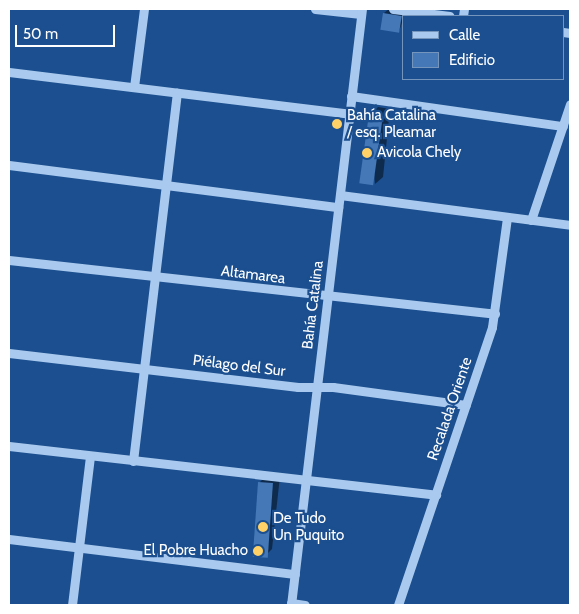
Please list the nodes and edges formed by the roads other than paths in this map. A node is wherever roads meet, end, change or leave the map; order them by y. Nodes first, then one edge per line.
1 (144, 9) edge
2 (315, 9) edge
3 (393, 9) edge
4 (361, 12) edge
5 (442, 15) edge
6 (9, 72) edge
7 (134, 88) junction
8 (177, 93) junction
9 (351, 96) junction
10 (570, 104) edge
11 (349, 114) junction
12 (563, 126) junction
13 (9, 165) edge
14 (166, 185) junction
15 (340, 195) junction
16 (338, 206) junction
17 (507, 217) junction
18 (531, 220) junction
19 (570, 226) edge
20 (9, 260) edge
21 (155, 277) junction
22 (328, 296) junction
23 (495, 314) junction
24 (9, 353) edge
25 (144, 369) junction
26 (317, 387) junction
27 (466, 405) junction
28 (9, 446) edge
29 (90, 456) junction
30 (133, 461) junction
31 (306, 480) junction
32 (436, 495) junction
33 (9, 539) edge
34 (79, 547) junction
35 (295, 574) junction
36 (291, 604) edge
37 (72, 605) edge
38 (305, 605) edge
39 (398, 605) edge

1 - 7 street
2 - 4 street
3 - 5 street
4 - 9 street, Bahía Catalina
6 - 7 street
7 - 8 street
8 - 11 street
8 - 14 street
9 - 11 street, Bahía Catalina
9 - 12 street
10 - 12 street
11 - 15 street, Bahía Catalina
12 - 18 street
13 - 14 street
14 - 16 street
14 - 21 street
15 - 16 street, Bahía Catalina
15 - 17 street
16 - 22 street, Bahía Catalina
17 - 18 street
17 - 23 street, Recalada Oriente
18 - 19 street
20 - 21 street, Altamarea
21 - 22 street, Altamarea
21 - 25 street
22 - 23 street, Altamarea
22 - 26 street, Bahía Catalina
23 - 27 street, Recalada Oriente
24 - 25 street, Piélago del Sur
25 - 26 street, Piélago del Sur
25 - 30 street
26 - 27 street, Piélago del Sur
26 - 31 street, Bahía Catalina
27 - 32 street, Recalada Oriente
28 - 29 street
29 - 30 street
29 - 34 street
30 - 31 street
31 - 32 street
31 - 35 street, Bahía Catalina
32 - 39 street, Recalada Oriente
33 - 34 street
34 - 35 street
34 - 37 street
35 - 36 street, Bahía Catalina
36 - 38 street

